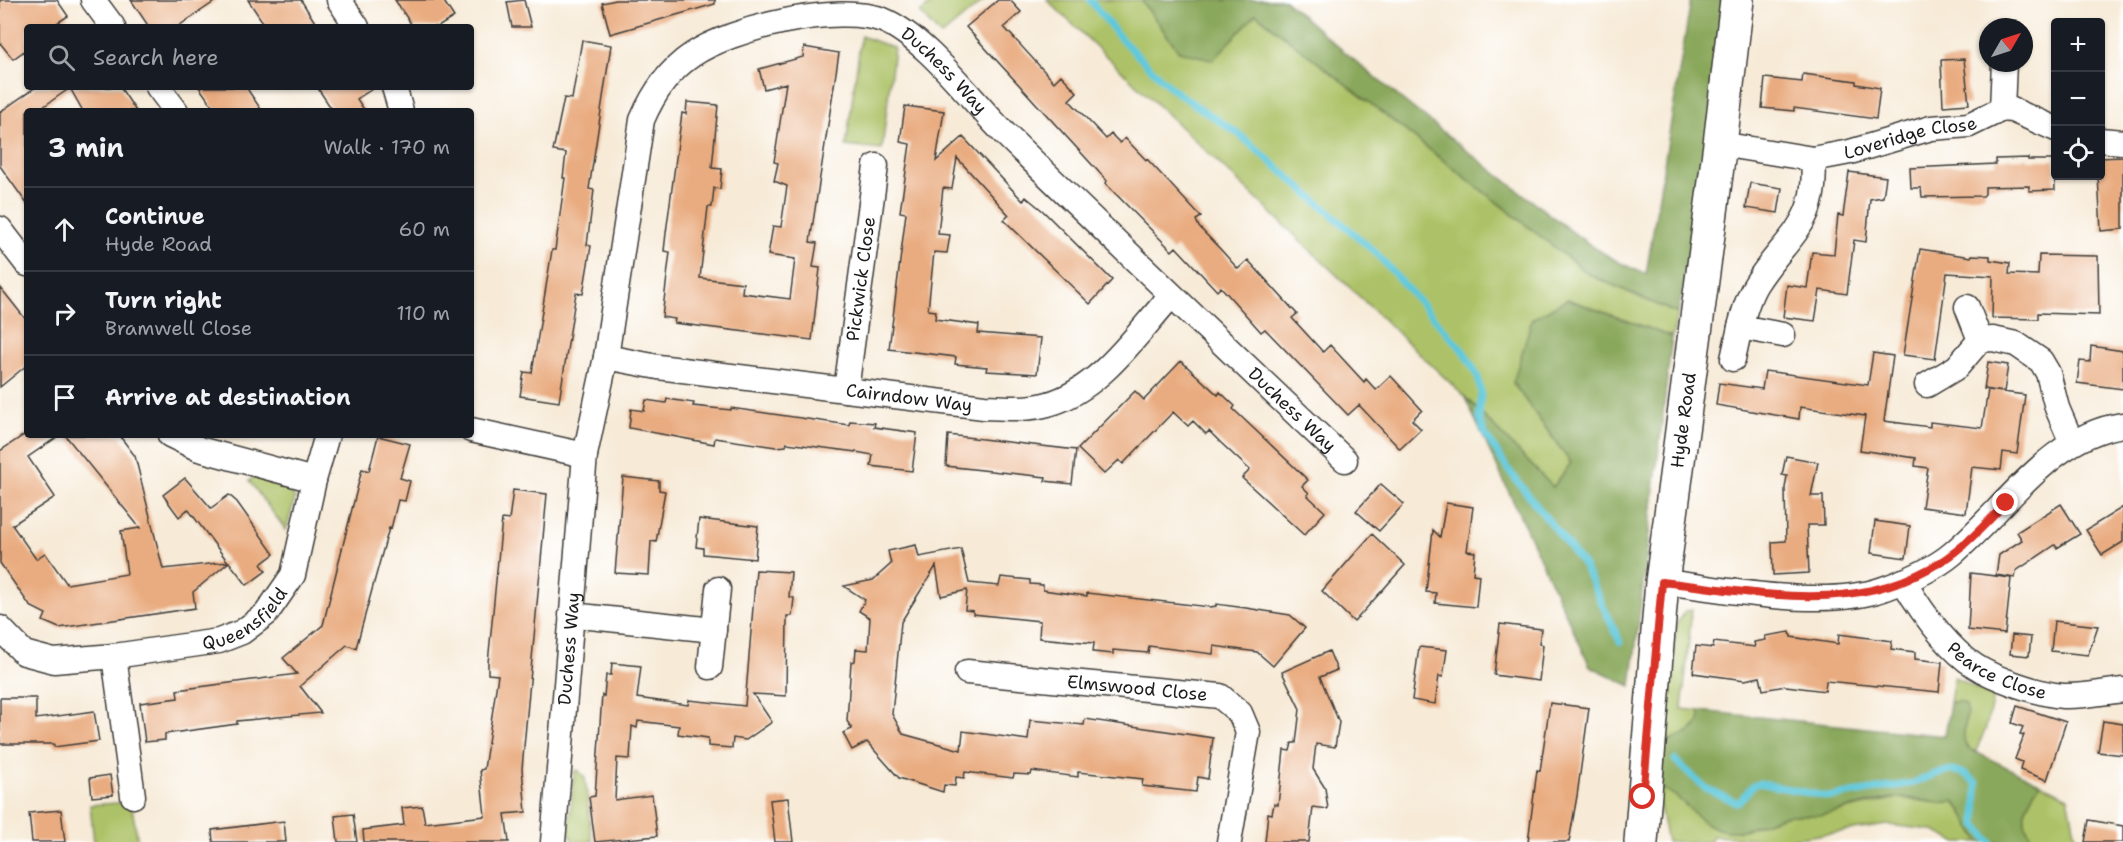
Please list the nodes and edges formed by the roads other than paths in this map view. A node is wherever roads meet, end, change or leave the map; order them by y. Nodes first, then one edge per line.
1 (93, 0) edge
2 (339, 0) edge
3 (1737, 0) edge
4 (111, 24) edge
5 (355, 24) edge
6 (2004, 72) edge
7 (160, 90) edge
8 (395, 90) edge
9 (174, 108) edge
10 (400, 108) edge
11 (2002, 109) junction
12 (2051, 127) edge
13 (2105, 140) edge
14 (2123, 142) edge
15 (1720, 144) junction
16 (1814, 159) junction
17 (876, 166) dead end
18 (0, 229) edge
19 (24, 260) edge
20 (1171, 296) junction
21 (1967, 308) dead end
22 (1740, 327) junction
23 (1783, 335) dead end
24 (1980, 340) junction
25 (606, 357) junction
26 (1733, 359) dead end
27 (1927, 385) dead end
28 (846, 390) junction
29 (2123, 425) edge
30 (474, 431) edge
31 (176, 438) edge
32 (326, 438) edge
33 (2072, 442) junction
34 (585, 455) junction
35 (1345, 460) dead end
36 (314, 480) junction
37 (1903, 581) junction
38 (1662, 582) junction
39 (718, 589) dead end
40 (571, 615) junction
41 (0, 628) edge
42 (714, 630) junction
43 (114, 656) junction
44 (710, 667) dead end
45 (968, 672) dead end
46 (2123, 690) edge
47 (133, 796) dead end
48 (553, 842) edge
49 (1229, 842) edge
50 (1641, 842) edge

1 - 4 street
2 - 5 street
3 - 15 main road, Hyde Road
6 - 11 street
7 - 9 street
8 - 10 street
11 - 12 street
11 - 16 street, Loveridge Close
13 - 14 street
15 - 16 street, Loveridge Close
15 - 38 main road, Hyde Road
16 - 22 street
17 - 28 street, Pickwick Close
18 - 19 street
20 - 25 street, Duchess Way
20 - 28 street, Cairndow Way
20 - 35 street, Duchess Way
21 - 24 street
22 - 23 street
22 - 26 street
24 - 27 street
24 - 33 street
25 - 28 street, Cairndow Way
25 - 34 street, Duchess Way
29 - 33 street
30 - 34 street
31 - 36 street
32 - 36 street, Queensfield
33 - 37 street
34 - 40 street, Duchess Way
36 - 43 street, Queensfield
37 - 38 street
37 - 46 street, Pearce Close
38 - 50 main road, Hyde Road
39 - 42 street
40 - 42 street
40 - 48 street, Duchess Way
41 - 43 street, Queensfield
42 - 44 street
43 - 47 street
45 - 49 street, Elmswood Close

